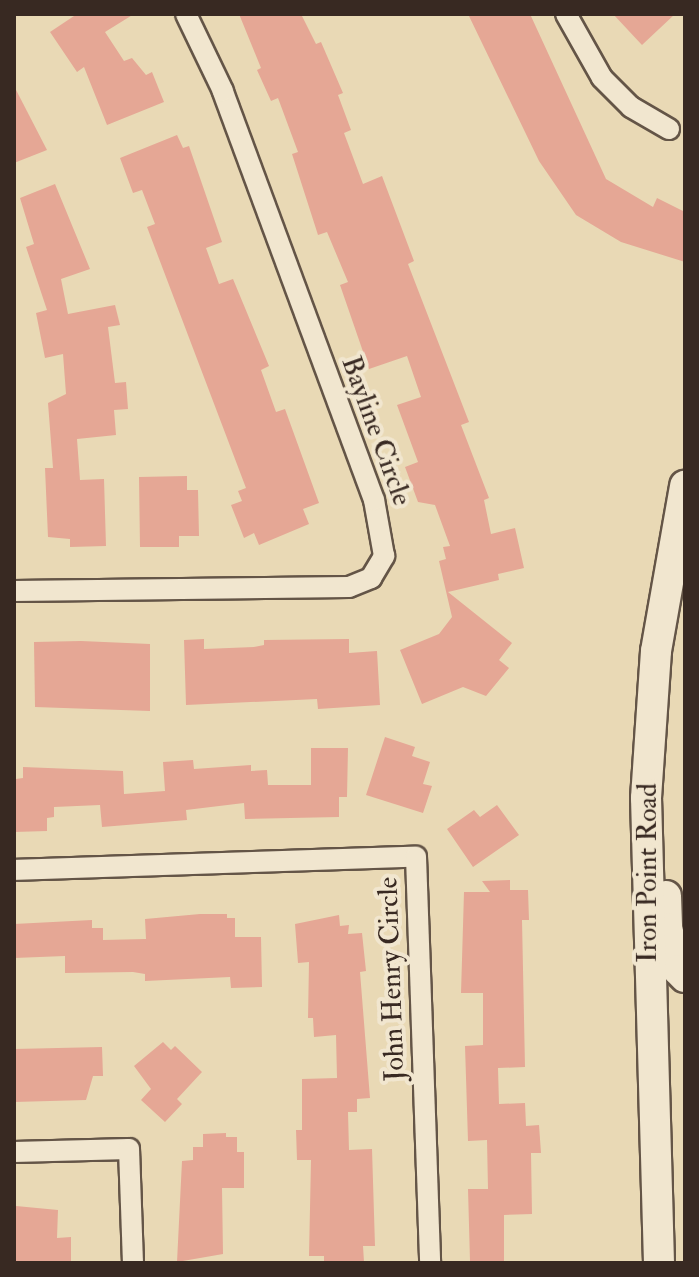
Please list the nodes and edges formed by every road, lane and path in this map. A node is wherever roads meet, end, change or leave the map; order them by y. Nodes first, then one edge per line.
1 (186, 14) edge
2 (566, 14) edge
3 (669, 129) dead end
4 (685, 486) edge
5 (14, 591) edge
6 (646, 798) junction
7 (14, 870) edge
8 (685, 977) edge
9 (14, 1152) edge
10 (133, 1263) edge
11 (430, 1263) edge
12 (659, 1263) edge

1 - 5 street, Bayline Circle
2 - 3 street
4 - 6 main road, Iron Point Road
6 - 8 main road
6 - 12 main road, Iron Point Road
7 - 11 street, John Henry Circle
9 - 10 street

